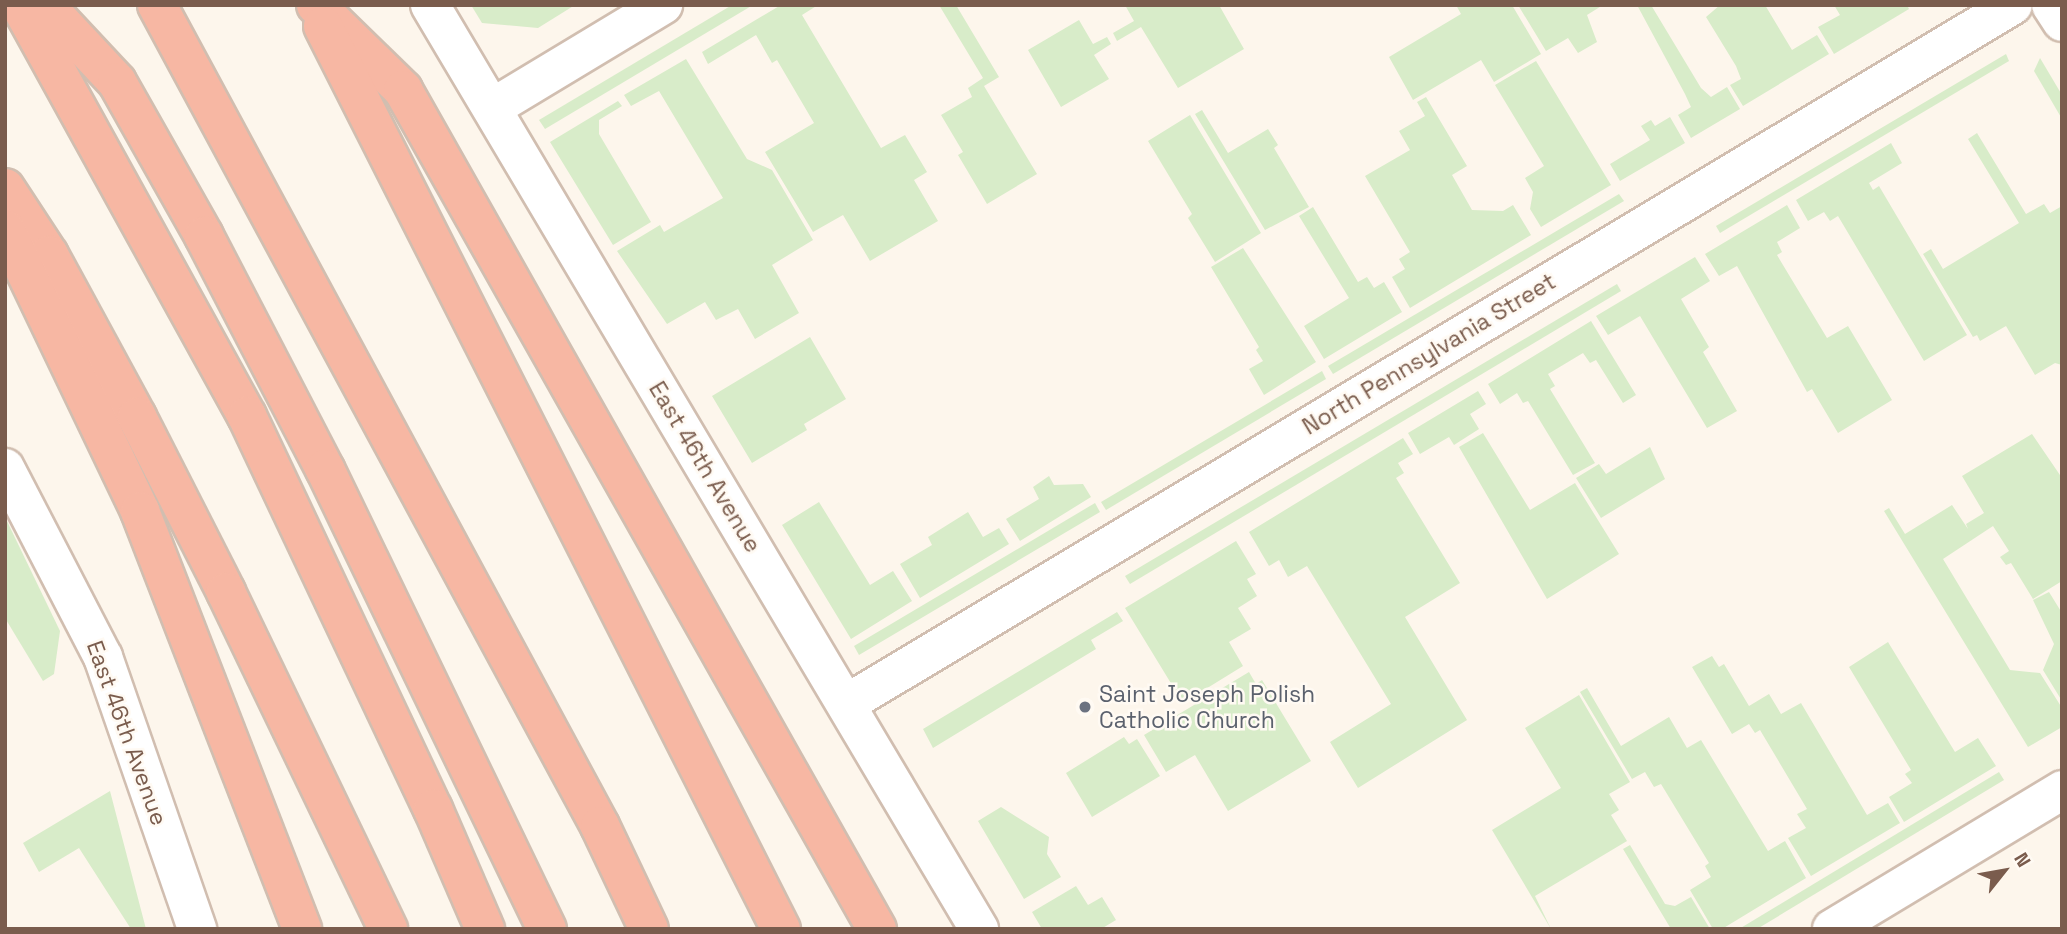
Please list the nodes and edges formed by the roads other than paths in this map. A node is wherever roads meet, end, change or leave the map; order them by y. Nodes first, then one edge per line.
1 (20, 5) edge
2 (45, 5) edge
3 (157, 5) edge
4 (314, 5) edge
5 (430, 5) edge
6 (663, 5) edge
7 (2013, 5) edge
8 (2052, 5) edge
9 (2062, 22) edge
10 (492, 108) junction
11 (5, 188) edge
12 (5, 229) edge
13 (5, 468) edge
14 (846, 704) junction
15 (2062, 790) edge
16 (600, 826) junction
17 (197, 929) edge
18 (302, 929) edge
19 (388, 929) edge
20 (485, 929) edge
21 (547, 929) edge
22 (620, 929) edge
23 (649, 929) edge
24 (782, 929) edge
25 (877, 929) edge
26 (979, 929) edge
27 (1832, 929) edge

1 - 20 highway
2 - 21 highway
3 - 16 highway
4 - 24 highway
4 - 25 highway
5 - 10 street, East 46th Avenue
6 - 10 street
7 - 14 street, North Pennsylvania Street
8 - 9 street
10 - 14 street, East 46th Avenue
11 - 19 highway
12 - 18 highway
13 - 17 street, East 46th Avenue
14 - 26 street, East 46th Avenue
15 - 27 street
16 - 22 highway
16 - 23 highway

